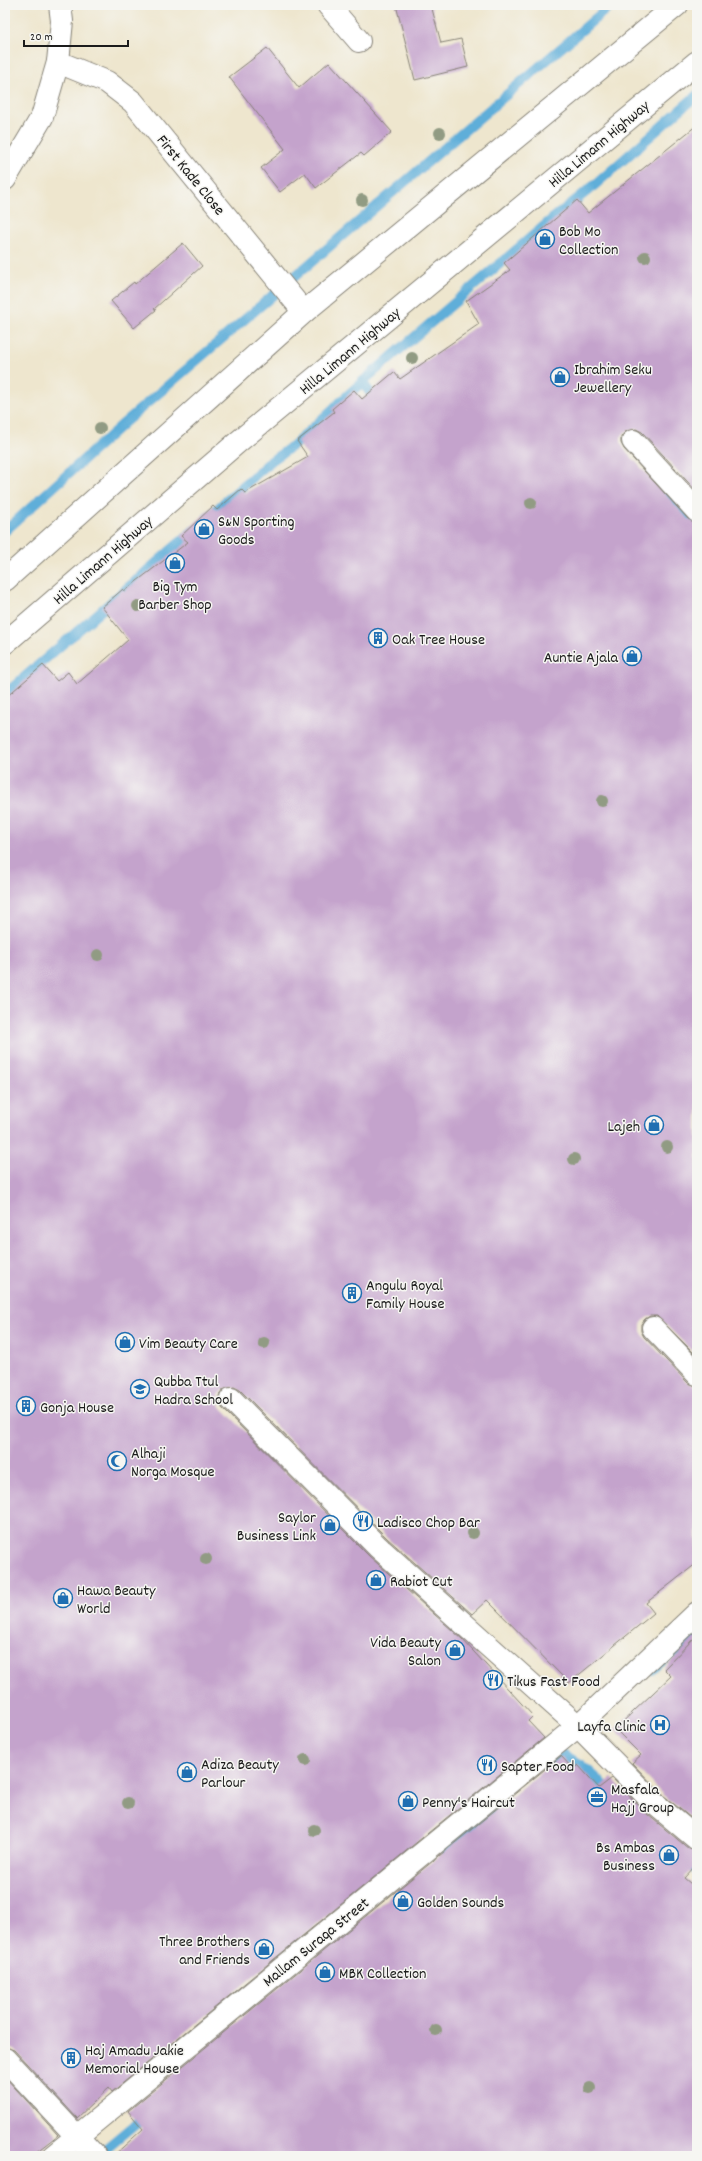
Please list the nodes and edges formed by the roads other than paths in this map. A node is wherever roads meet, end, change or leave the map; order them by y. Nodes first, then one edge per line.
1 (60, 5) edge
2 (328, 5) edge
3 (677, 5) edge
4 (359, 41) dead end
5 (58, 62) junction
6 (697, 62) edge
7 (5, 179) edge
8 (304, 312) junction
9 (633, 441) dead end
10 (697, 511) edge
11 (5, 580) edge
12 (5, 643) edge
13 (653, 1328) dead end
14 (697, 1374) edge
15 (231, 1399) dead end
16 (697, 1613) edge
17 (578, 1726) junction
18 (697, 1839) edge
19 (5, 2059) edge
20 (76, 2138) junction
21 (53, 2156) edge
22 (95, 2156) edge

1 - 5 street
2 - 4 street
3 - 8 street
5 - 7 street
5 - 8 street, First Kade Close
6 - 12 street, Hilla Limann Highway
8 - 11 street
9 - 10 street
13 - 14 street
15 - 17 street
16 - 17 street, Mallam Suraqa Street
17 - 18 street
17 - 20 street, Mallam Suraqa Street
19 - 20 street
20 - 21 street, Mallam Suraqa Street
20 - 22 street

